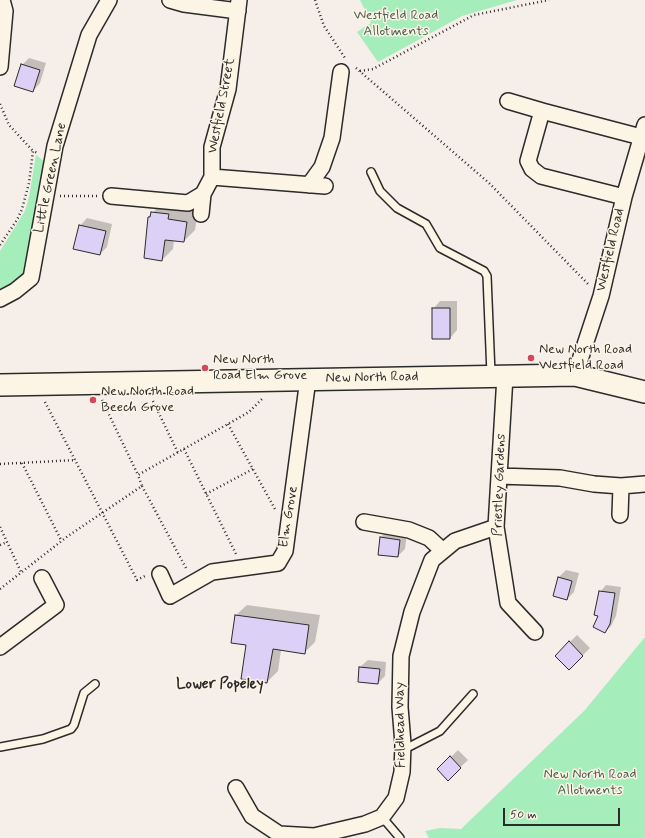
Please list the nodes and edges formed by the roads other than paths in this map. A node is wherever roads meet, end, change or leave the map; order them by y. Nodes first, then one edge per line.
1 (2, 0) edge
2 (109, 0) edge
3 (170, 0) edge
4 (238, 5) edge
5 (347, 65) road end
6 (0, 68) edge
7 (508, 101) dead end
8 (542, 111) junction
9 (643, 131) edge
10 (640, 160) edge
11 (371, 172) dead end
12 (212, 177) junction
13 (309, 184) junction
14 (325, 186) dead end
15 (203, 194) junction
16 (111, 196) road end
17 (624, 197) junction
18 (201, 214) dead end
19 (0, 299) edge
20 (575, 375) junction
21 (498, 376) junction
22 (308, 379) junction
23 (0, 385) edge
24 (645, 392) edge
25 (499, 476) junction
26 (645, 484) edge
27 (621, 486) junction
28 (620, 516) dead end
29 (364, 522) dead end
30 (496, 527) junction
31 (443, 551) junction
32 (160, 574) dead end
33 (42, 578) dead end
34 (535, 632) dead end
35 (0, 647) edge
36 (95, 684) dead end
37 (473, 694) dead end
38 (0, 747) edge
39 (403, 750) junction
40 (236, 788) dead end
41 (382, 817) junction
42 (400, 838) edge

1 - 6 street
2 - 19 street, Little Green Lane
3 - 4 street, Westfield Street
4 - 12 street, Westfield Street
5 - 13 street
7 - 8 street
8 - 9 street
8 - 17 street
9 - 10 street, Westfield Road
10 - 17 street, Westfield Road
11 - 21 lane
12 - 13 street
12 - 15 street, Westfield Street
13 - 14 street
15 - 16 street
15 - 18 street, Westfield Street
17 - 20 street, Westfield Road
20 - 21 main road, New North Road
20 - 24 main road, New North Road
21 - 22 main road, New North Road
21 - 25 street, Priestley Gardens
22 - 23 main road, New North Road
22 - 32 street, Elm Grove
25 - 27 street
25 - 30 street, Priestley Gardens
26 - 27 street
27 - 28 street
29 - 31 street
30 - 31 street, Fieldhead Way
30 - 34 street, Priestley Gardens
31 - 39 street, Fieldhead Way
33 - 35 street
36 - 38 lane
37 - 39 lane
39 - 41 street, Fieldhead Way
40 - 41 street
41 - 42 lane

